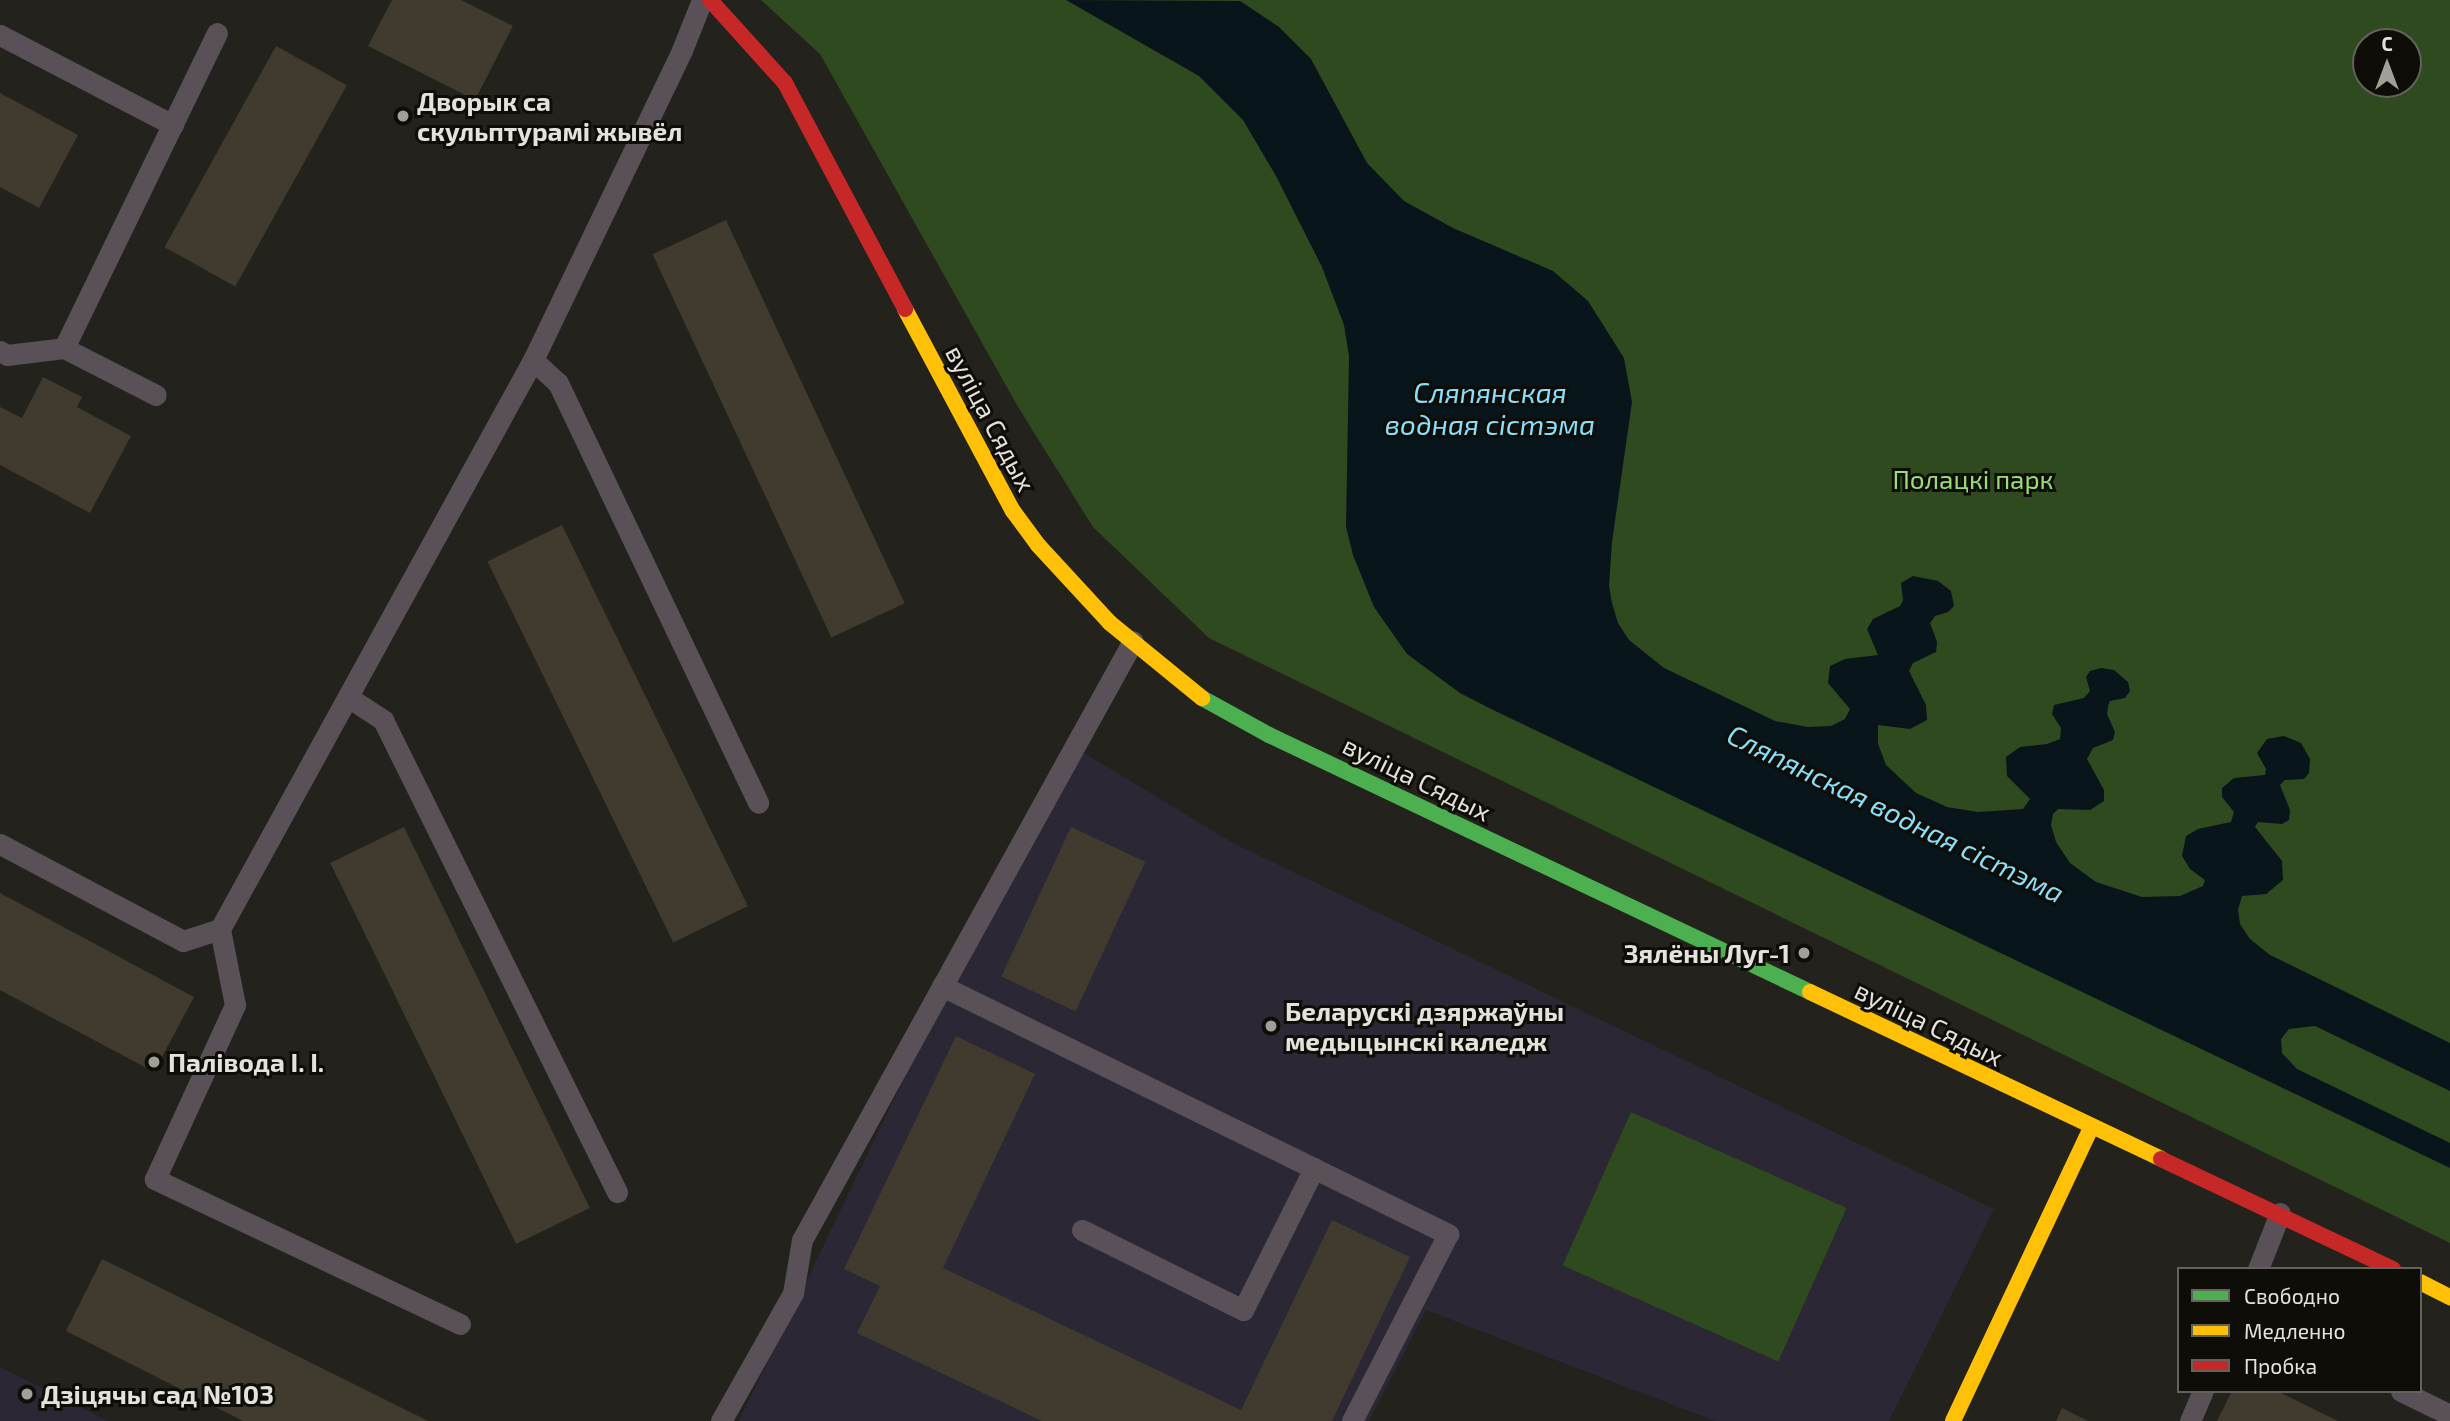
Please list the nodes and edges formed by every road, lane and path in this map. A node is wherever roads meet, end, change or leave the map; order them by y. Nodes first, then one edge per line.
1 (702, 0) edge
2 (710, 0) edge
3 (217, 33) dead end
4 (0, 35) edge
5 (173, 125) junction
6 (64, 348) junction
7 (0, 351) edge
8 (533, 360) junction
9 (156, 395) dead end
10 (1133, 641) junction
11 (348, 697) junction
12 (758, 803) dead end
13 (0, 845) edge
14 (220, 929) junction
15 (942, 986) junction
16 (2091, 1128) junction
17 (1314, 1168) junction
18 (617, 1192) dead end
19 (2280, 1213) junction
20 (1082, 1230) dead end
21 (2260, 1267) edge
22 (2389, 1267) edge
23 (2422, 1283) edge
24 (2450, 1297) edge
25 (460, 1324) dead end
26 (2202, 1393) edge
27 (2406, 1393) edge
28 (2450, 1415) edge
29 (721, 1421) edge
30 (1352, 1421) edge
31 (1953, 1421) edge
32 (2190, 1421) edge

1 - 8 lane
2 - 10 street, вуліца Сядых
3 - 5 lane
4 - 5 lane
5 - 6 lane
6 - 7 lane
6 - 9 lane
8 - 11 lane
8 - 12 lane
10 - 15 lane
10 - 16 street, вуліца Сядых
11 - 14 lane
11 - 18 lane
13 - 14 lane
14 - 25 lane
15 - 17 lane
15 - 29 lane
16 - 19 street, вуліца Сядых
16 - 31 street
17 - 20 lane
17 - 30 lane
19 - 21 lane
19 - 22 street, вуліца Сядых
23 - 24 street
26 - 32 lane
27 - 28 lane

